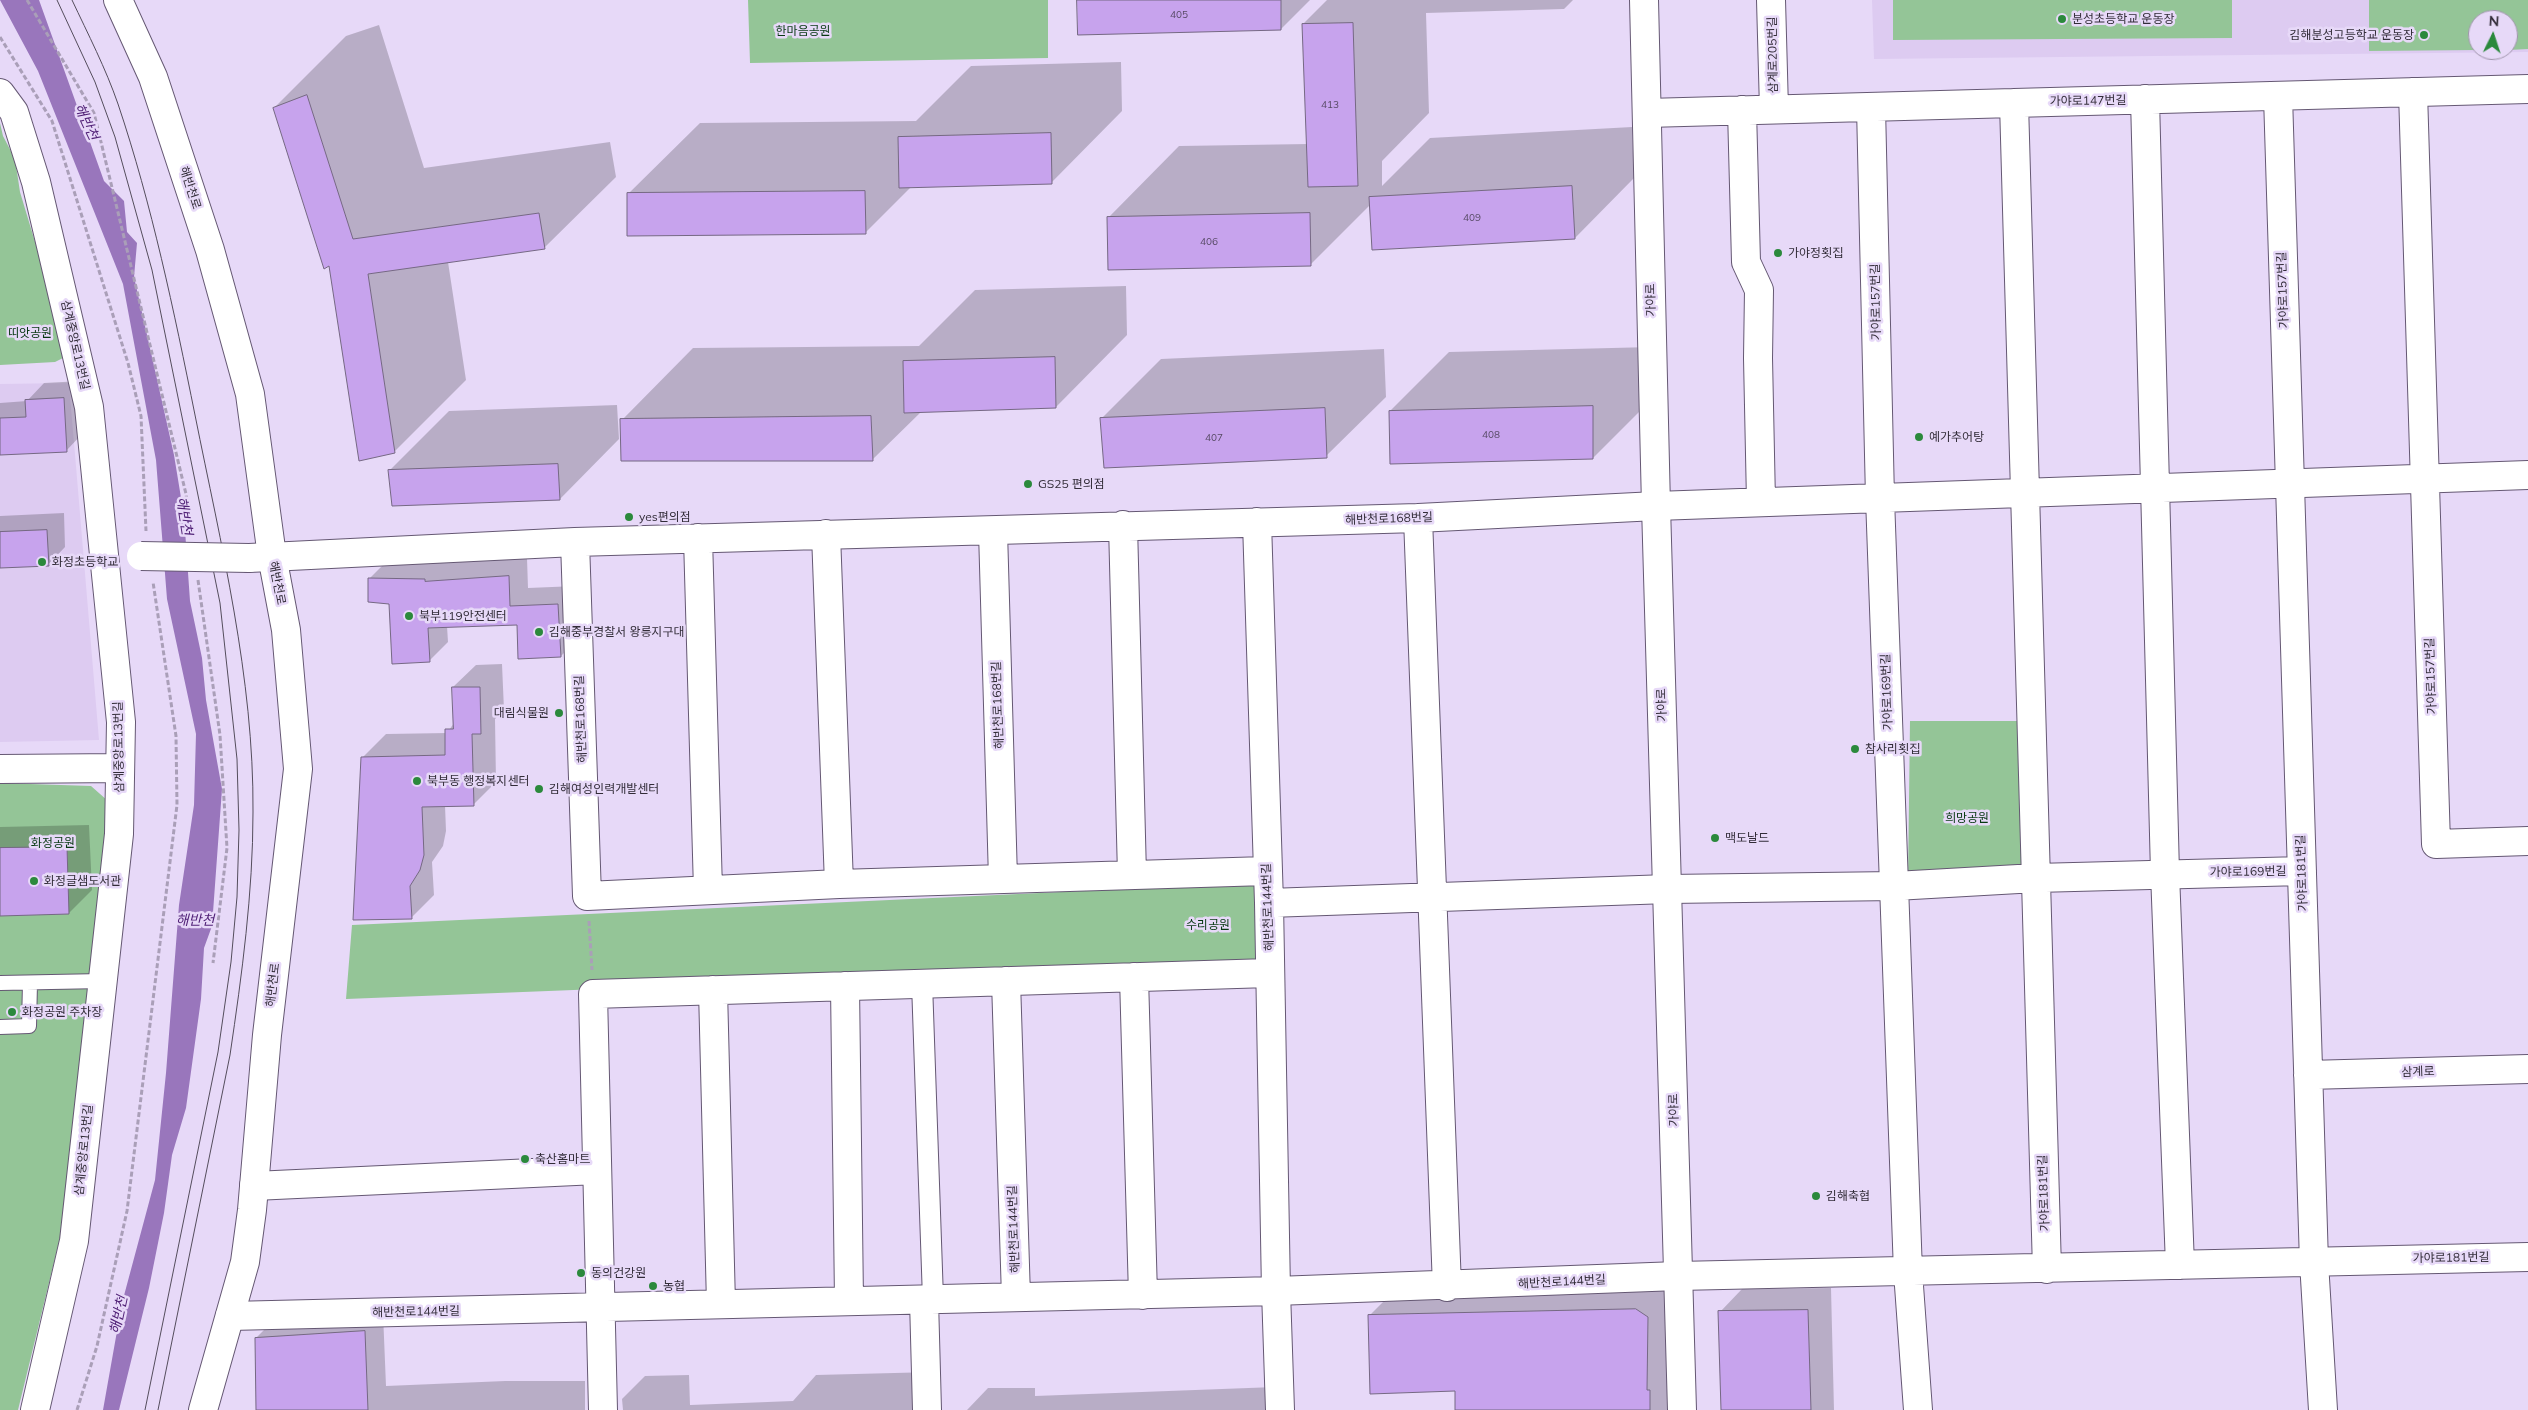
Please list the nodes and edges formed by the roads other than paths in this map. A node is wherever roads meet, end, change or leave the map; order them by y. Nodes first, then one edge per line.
1 (118, 0) edge
2 (1644, 0) edge
3 (1771, 0) edge
4 (2528, 89) edge
5 (2413, 92) junction
6 (0, 93) edge
7 (2278, 96) junction
8 (2145, 100) junction
9 (2014, 103) junction
10 (1871, 107) junction
11 (1774, 109) junction
12 (1742, 110) junction
13 (1647, 113) junction
14 (2528, 475) edge
15 (2424, 478) junction
16 (2288, 483) junction
17 (2154, 488) junction
18 (2025, 492) junction
19 (1880, 498) junction
20 (1761, 502) junction
21 (1656, 506) junction
22 (1418, 518) junction
23 (1258, 522) junction
24 (1122, 525) junction
25 (993, 531) junction
26 (826, 534) junction
27 (698, 538) junction
28 (575, 542) junction
29 (105, 556) junction
30 (260, 557) junction
31 (120, 768) junction
32 (0, 769) edge
33 (2528, 841) edge
34 (1266, 871) junction
35 (2302, 871) junction
36 (2165, 874) junction
37 (1132, 875) junction
38 (2036, 878) junction
39 (1003, 879) junction
40 (840, 884) junction
41 (1895, 886) junction
42 (1668, 889) junction
43 (708, 890) junction
44 (1432, 898) junction
45 (1269, 903) junction
46 (1269, 972) junction
47 (1134, 977) junction
48 (1006, 980) junction
49 (103, 981) junction
50 (0, 983) edge
51 (30, 983) junction
52 (922, 983) junction
53 (845, 986) junction
54 (713, 990) junction
55 (0, 1027) edge
56 (2528, 1068) edge
57 (2308, 1075) junction
58 (597, 1170) junction
59 (254, 1186) junction
60 (2528, 1256) edge
61 (2314, 1262) junction
62 (2180, 1265) junction
63 (2046, 1269) junction
64 (1908, 1272) junction
65 (1678, 1276) junction
66 (1447, 1287) junction
67 (1276, 1291) junction
68 (1143, 1294) junction
69 (1016, 1297) junction
70 (929, 1300) junction
71 (849, 1301) junction
72 (721, 1304) junction
73 (601, 1307) junction
74 (230, 1316) junction
75 (36, 1410) edge
76 (204, 1410) edge
77 (603, 1410) edge
78 (927, 1410) edge
79 (1280, 1410) edge
80 (1682, 1410) edge
81 (1918, 1410) edge
82 (2323, 1410) edge

1 - 30 street, 해반천로
2 - 13 street, 가야로
3 - 11 street, 삼계로205번길
4 - 5 street, 가야로147번길
5 - 7 street, 가야로147번길
5 - 15 street, 가야로157번길
6 - 29 street, 삼계중앙로13번길
7 - 8 street, 가야로147번길
7 - 16 street, 가야로157번길
8 - 9 street, 가야로147번길
8 - 17 street
9 - 10 street, 가야로147번길
9 - 18 street
10 - 11 street, 가야로147번길
10 - 19 street, 가야로157번길
11 - 12 street, 가야로147번길
12 - 13 street, 가야로147번길
12 - 20 street
13 - 21 street, 가야로
14 - 15 street
15 - 16 street
15 - 33 street, 가야로157번길
16 - 17 street
16 - 35 street, 가야로181번길
17 - 18 street
17 - 36 street
18 - 19 street
18 - 38 street
19 - 20 street
19 - 41 street, 가야로169번길
20 - 21 street
21 - 22 street, 해반천로168번길
21 - 42 street, 가야로
22 - 23 street, 해반천로168번길
22 - 44 street
23 - 24 street, 해반천로168번길
23 - 34 street, 해반천로144번길
24 - 25 street, 해반천로168번길
24 - 37 street
25 - 26 street, 해반천로168번길
25 - 39 street, 해반천로168번길
26 - 27 street, 해반천로168번길
26 - 40 street
27 - 28 street, 해반천로168번길
27 - 43 street
28 - 30 street, 해반천로168번길
28 - 43 street, 해반천로168번길
29 - 30 street, 해반천로168번길, bridge
29 - 31 street, 삼계중앙로13번길
30 - 59 street, 해반천로
31 - 32 street
31 - 49 street, 삼계중앙로13번길
34 - 37 street
34 - 45 street, 해반천로144번길
35 - 36 street, 가야로169번길
35 - 57 street, 가야로181번길
36 - 38 street, 가야로169번길
36 - 62 street
37 - 39 street
38 - 41 street, 가야로169번길
38 - 63 street, 가야로181번길
39 - 40 street
40 - 43 street
41 - 42 street, 가야로169번길
41 - 64 street
42 - 44 street, 가야로169번길
42 - 65 street, 가야로
44 - 45 street, 가야로169번길
44 - 66 street
45 - 46 street, 해반천로144번길
46 - 47 street
46 - 67 street, 해반천로144번길
47 - 48 street
47 - 68 street
48 - 52 street
48 - 69 street, 해반천로144번길
49 - 51 lane
49 - 75 street, 삼계중앙로13번길
50 - 51 lane
51 - 55 lane
52 - 53 street
52 - 70 street
53 - 54 street
53 - 71 street
54 - 58 street
54 - 72 street
56 - 57 street, 삼계로
57 - 61 street, 가야로181번길
58 - 59 street
58 - 73 street
59 - 74 street, 해반천로
60 - 61 street, 가야로181번길
61 - 62 street, 가야로181번길
61 - 82 street
62 - 63 street, 가야로181번길
63 - 64 street, 가야로181번길
64 - 65 street, 가야로181번길
64 - 81 street
65 - 66 street, 해반천로144번길
65 - 80 street, 가야로
66 - 67 street, 해반천로144번길
67 - 68 street, 해반천로144번길
67 - 79 street
68 - 69 street, 해반천로144번길
69 - 70 street, 해반천로144번길
70 - 71 street, 해반천로144번길
70 - 78 street
71 - 72 street, 해반천로144번길
72 - 73 street, 해반천로144번길
73 - 74 street, 해반천로144번길
73 - 77 street
74 - 76 street, 해반천로

